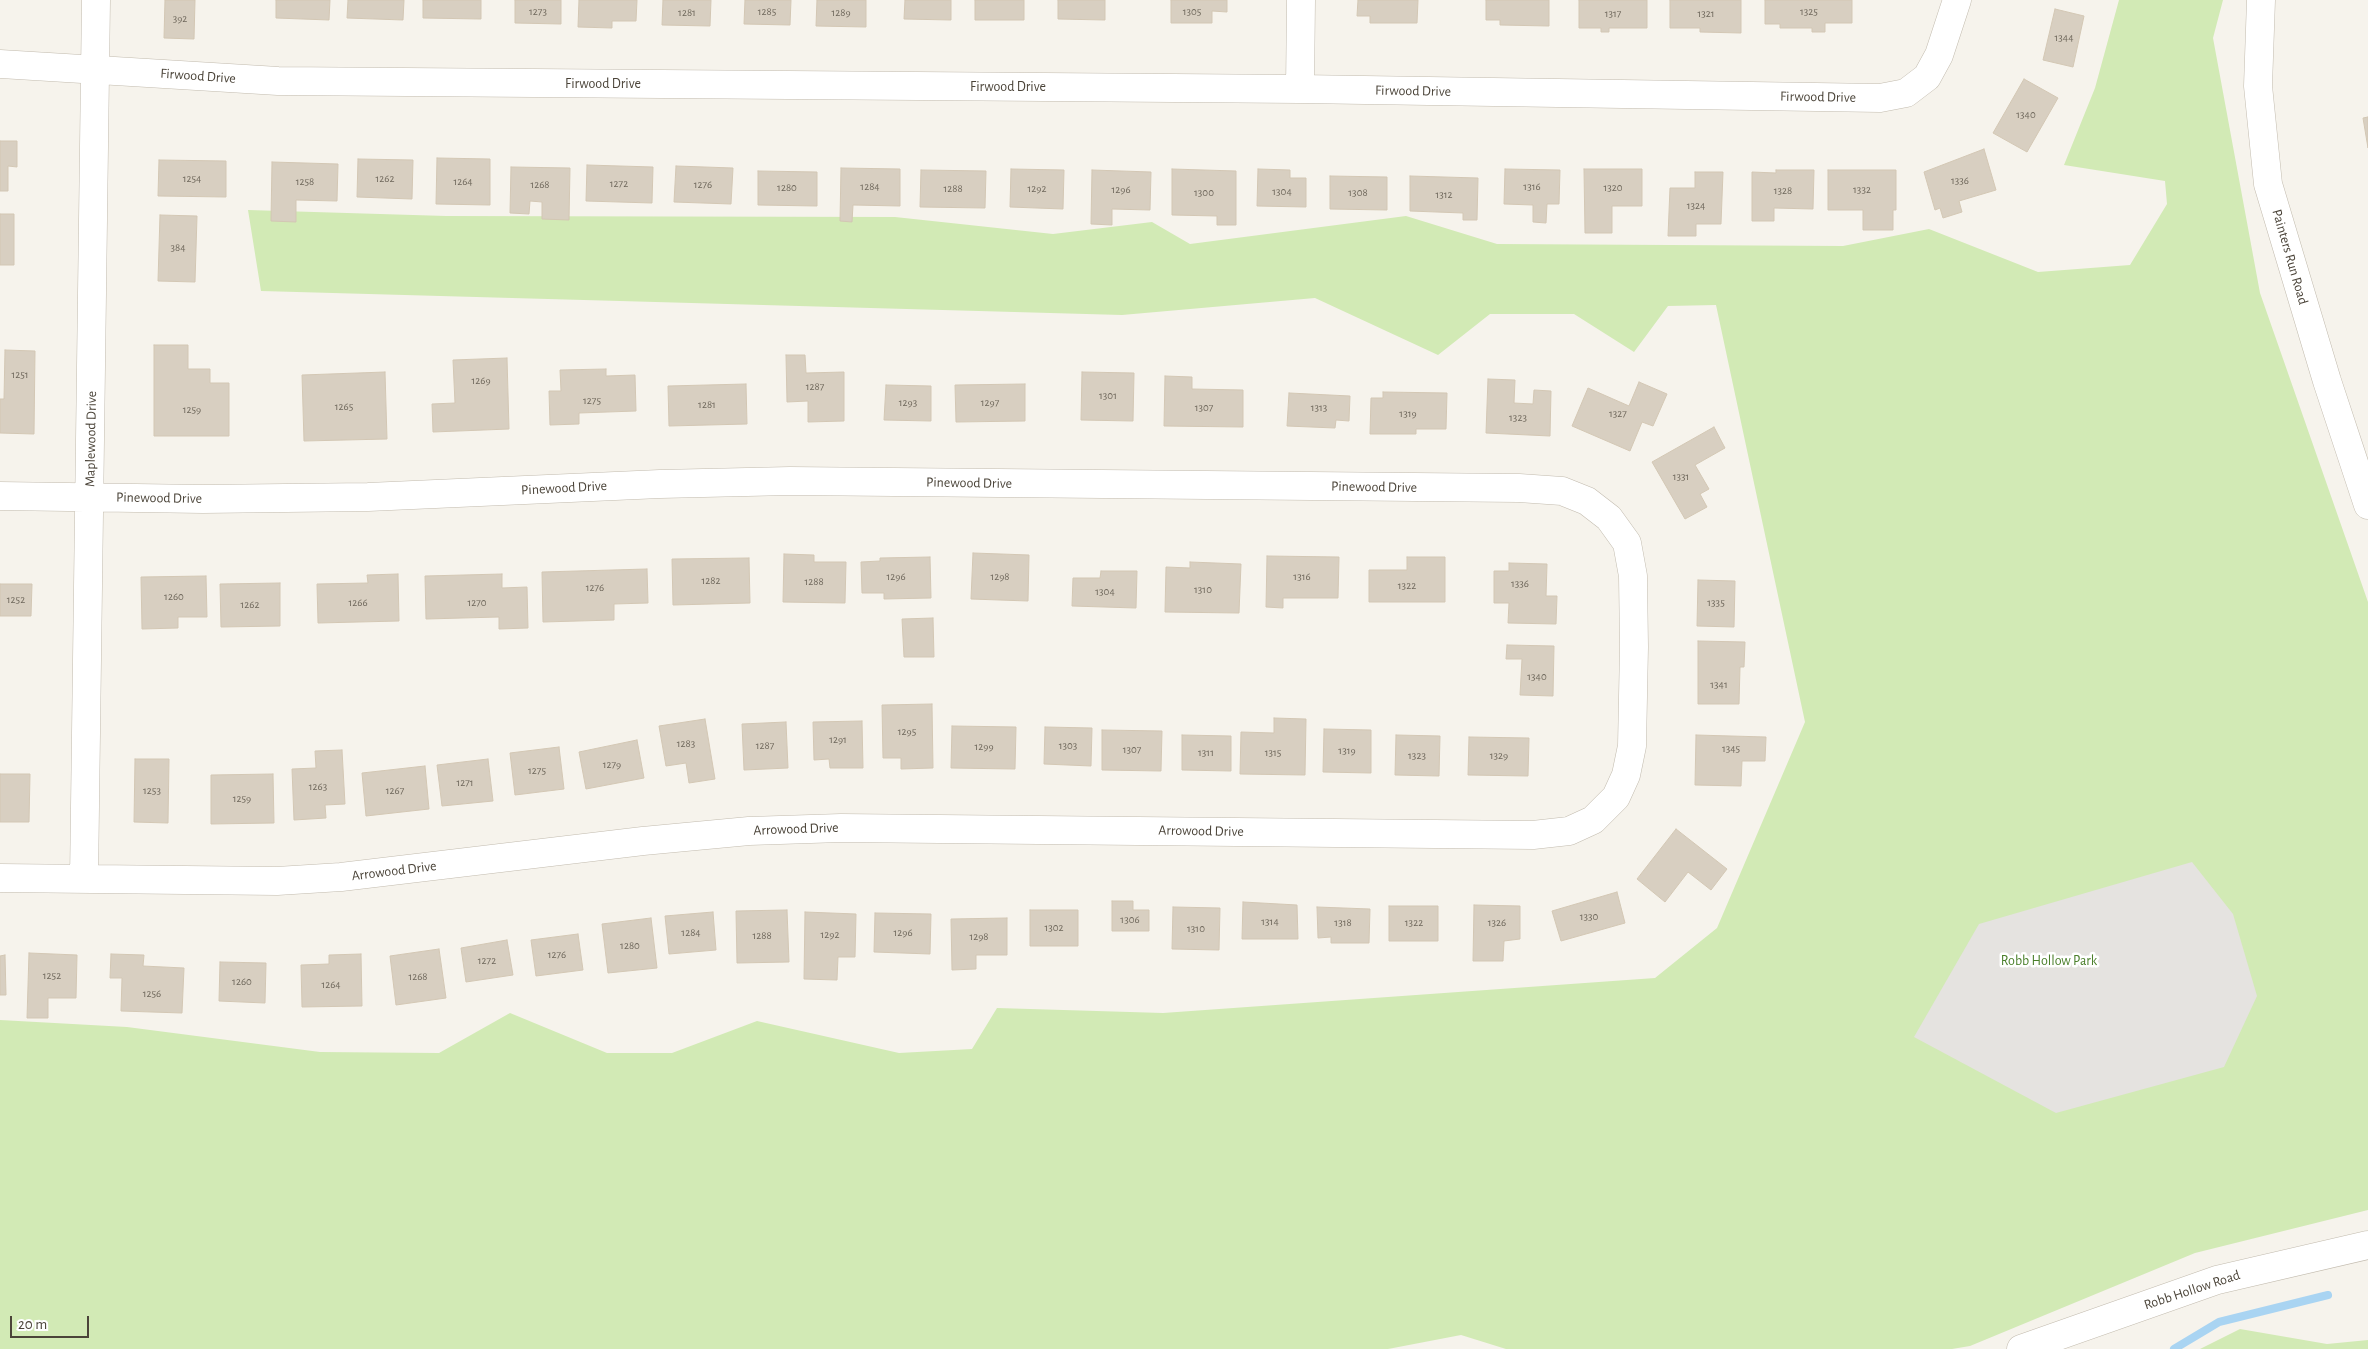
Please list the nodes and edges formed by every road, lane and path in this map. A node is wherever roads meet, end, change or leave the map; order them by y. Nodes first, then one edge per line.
1 (96, 0) edge
2 (1301, 0) edge
3 (1957, 0) edge
4 (2261, 0) edge
5 (0, 64) edge
6 (95, 69) junction
7 (1300, 89) junction
8 (0, 496) edge
9 (90, 497) junction
10 (2368, 505) edge
11 (1593, 820) joint
12 (0, 878) edge
13 (84, 879) junction
14 (2368, 1245) edge
15 (2021, 1349) edge

1 - 6 street, Maplewood Drive
2 - 7 street
3 - 7 street, Firwood Drive
4 - 10 street, Painters Run Road
5 - 6 street, Firwood Drive
6 - 7 street, Firwood Drive
6 - 9 street, Maplewood Drive
8 - 9 street, Pinewood Drive
9 - 11 street, Pinewood Drive
9 - 13 street, Maplewood Drive
11 - 13 street, Arrowood Drive
12 - 13 street, Arrowood Drive
14 - 15 street, Robb Hollow Road

